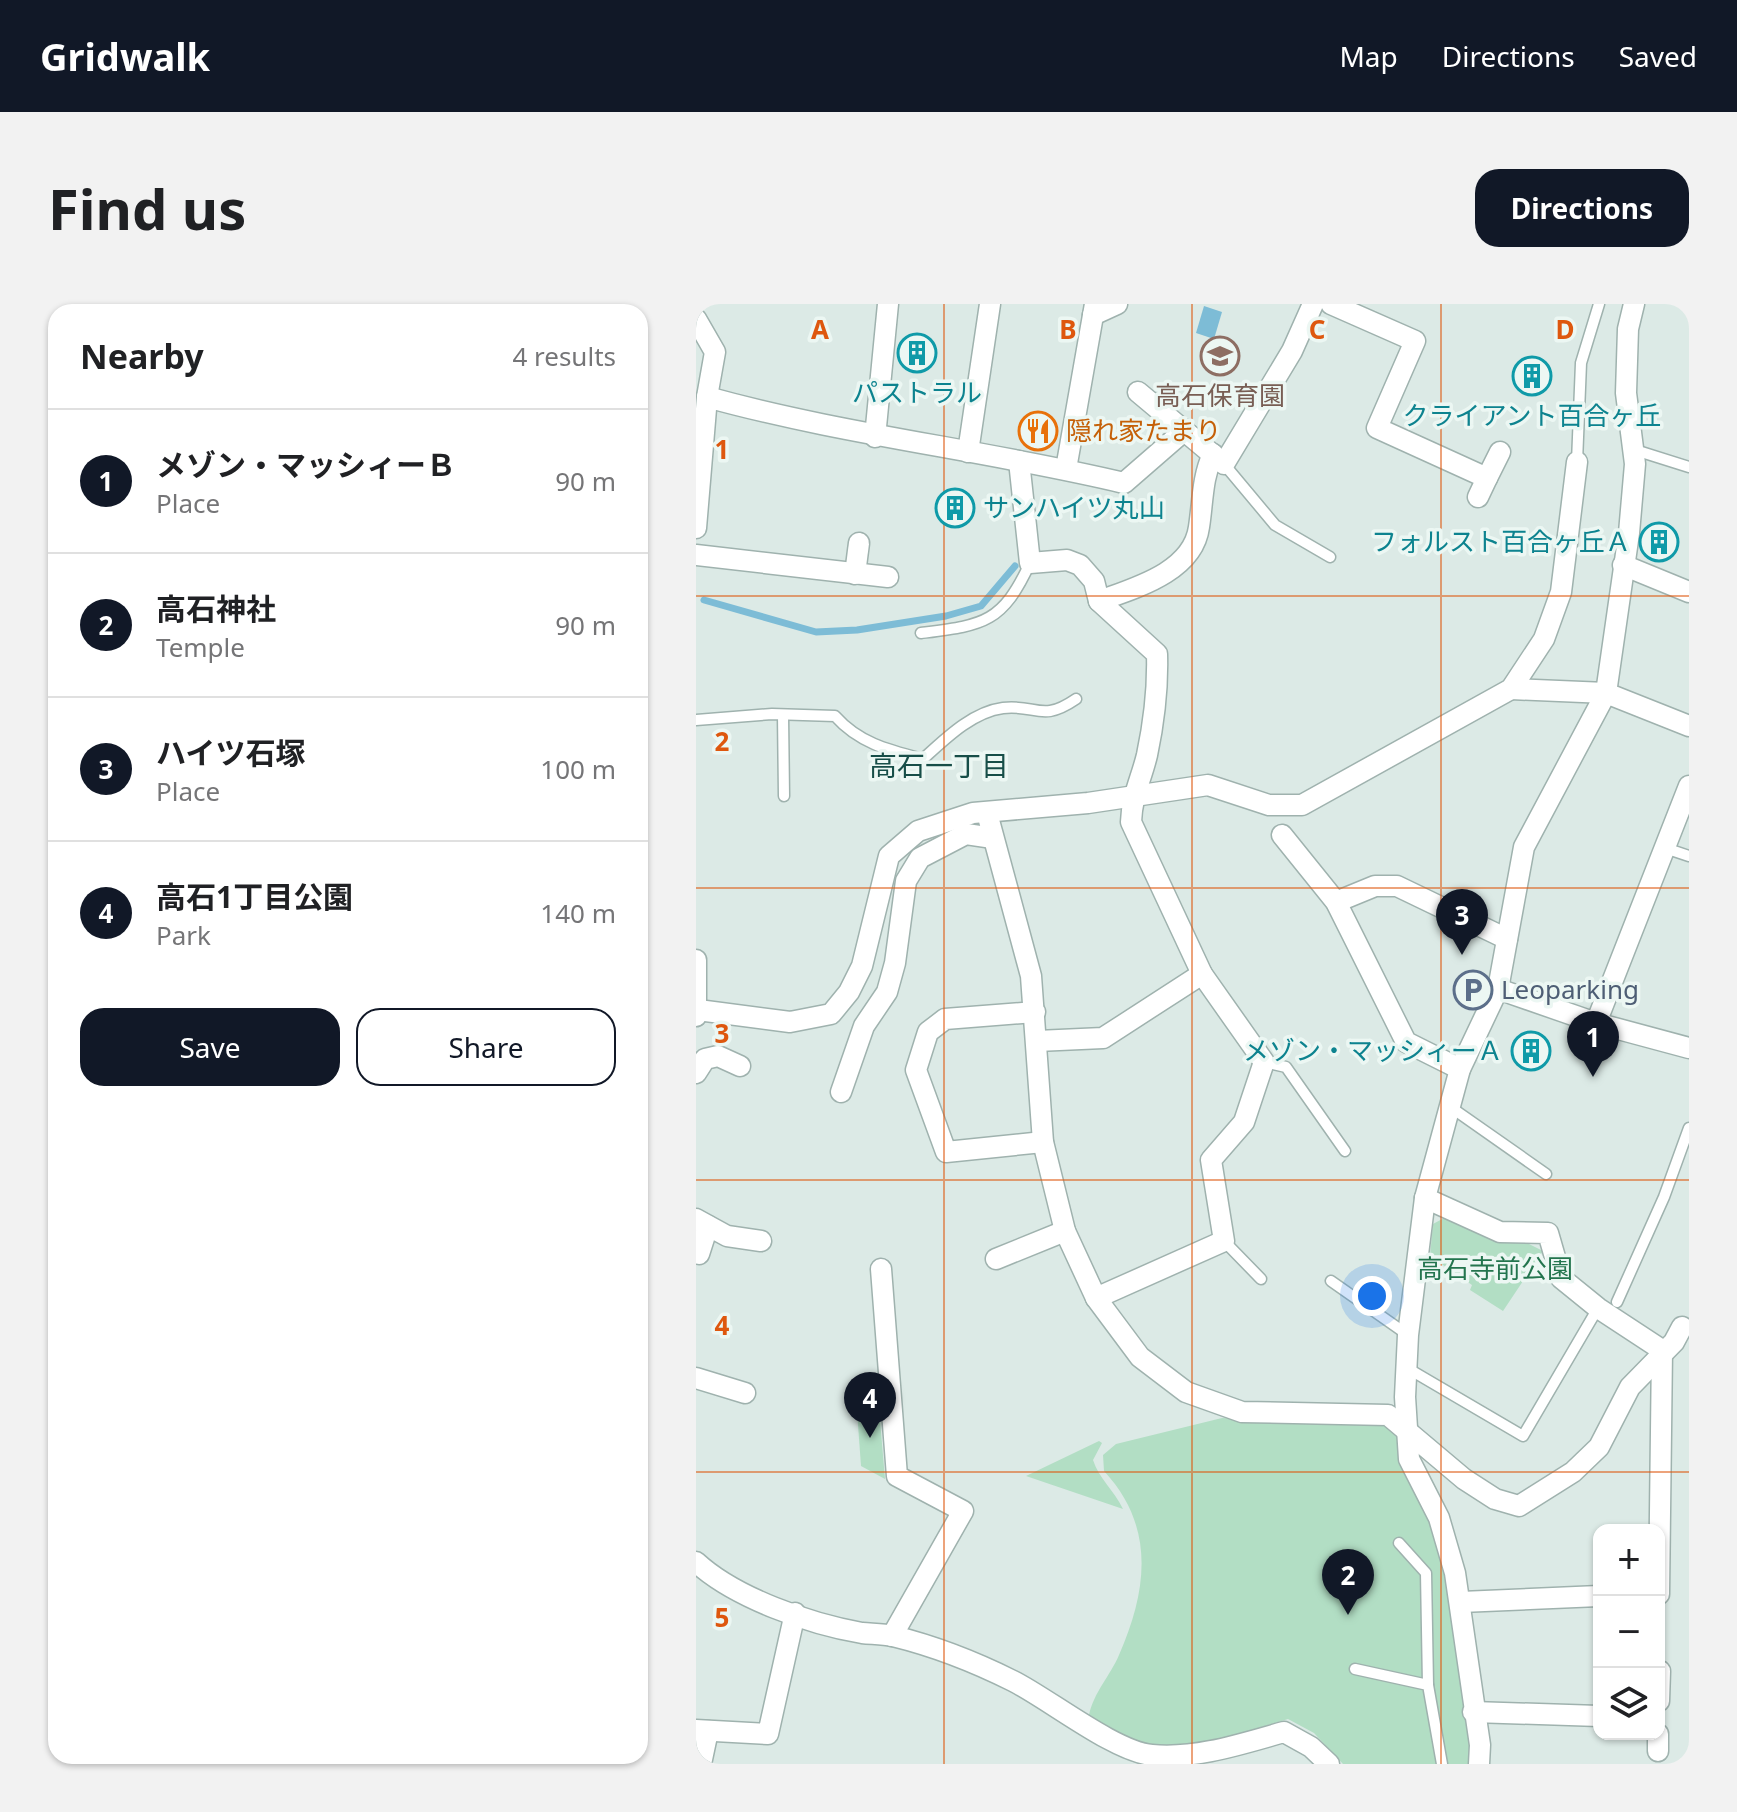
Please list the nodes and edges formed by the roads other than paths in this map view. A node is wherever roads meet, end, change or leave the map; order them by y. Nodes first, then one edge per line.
1 (888, 304) edge
2 (990, 304) edge
3 (1117, 304) edge
4 (1313, 304) edge
5 (1331, 304) edge
6 (1599, 304) edge
7 (1634, 304) edge
8 (1094, 310) edge
9 (696, 319) edge
10 (1138, 392) dead end
11 (707, 397) junction
12 (1185, 430) junction
13 (875, 437) junction
14 (1635, 450) junction
15 (968, 452) junction
16 (1500, 452) dead end
17 (1219, 459) junction
18 (1019, 461) junction
19 (1577, 462) joint
20 (1689, 467) edge
21 (1066, 469) junction
22 (1487, 478) junction
23 (1478, 497) dead end
24 (696, 528) edge
25 (859, 543) dead end
26 (696, 555) edge
27 (1330, 557) dead end
28 (1030, 563) junction
29 (1623, 565) junction
30 (855, 574) junction
31 (888, 577) dead end
32 (1689, 592) edge
33 (1099, 601) junction
34 (921, 633) dead end
35 (1511, 689) junction
36 (1606, 693) junction
37 (1076, 699) dead end
38 (783, 715) junction
39 (696, 720) edge
40 (1689, 726) edge
41 (1689, 786) edge
42 (1132, 795) junction
43 (784, 796) dead end
44 (987, 813) junction
45 (1282, 835) dead end
46 (993, 838) junction
47 (1665, 848) junction
48 (1689, 856) edge
49 (1336, 902) junction
50 (1507, 939) junction
51 (696, 960) edge
52 (1202, 974) junction
53 (1498, 989) junction
54 (1035, 1012) junction
55 (697, 1013) edge
56 (1596, 1023) junction
57 (1037, 1041) junction
58 (1689, 1048) edge
59 (1264, 1062) junction
60 (740, 1066) dead end
61 (1460, 1069) junction
62 (696, 1073) edge
63 (841, 1092) dead end
64 (1447, 1105) junction
65 (1689, 1128) edge
66 (1043, 1142) junction
67 (1345, 1151) dead end
68 (1546, 1174) dead end
69 (1425, 1198) junction
70 (702, 1222) edge
71 (1065, 1231) junction
72 (761, 1241) dead end
73 (1224, 1241) junction
74 (699, 1254) dead end
75 (996, 1259) dead end
76 (881, 1269) dead end
77 (1261, 1279) dead end
78 (1331, 1281) dead end
79 (1096, 1298) junction
80 (1608, 1305) junction
81 (1682, 1327) dead end
82 (1408, 1335) junction
83 (1662, 1350) junction
84 (1405, 1367) junction
85 (696, 1378) edge
86 (745, 1393) dead end
87 (1406, 1431) junction
88 (1660, 1524) edge
89 (1399, 1543) dead end
90 (696, 1562) edge
91 (1593, 1596) edge
92 (1461, 1602) junction
93 (795, 1613) junction
94 (892, 1636) junction
95 (1355, 1669) dead end
96 (1428, 1685) junction
97 (1473, 1712) junction
98 (1593, 1716) edge
99 (702, 1730) edge
100 (701, 1764) edge
101 (1329, 1764) edge
102 (1442, 1764) edge
103 (1479, 1764) edge

1 - 13 street
2 - 15 street
3 - 8 street
4 - 17 street
5 - 22 street
6 - 19 lane
7 - 14 street
8 - 21 street
9 - 11 street
10 - 12 street
11 - 13 street
11 - 24 street
12 - 17 street
12 - 21 street
13 - 15 street
14 - 20 lane
14 - 29 street
15 - 18 street
16 - 22 street
17 - 27 lane
17 - 33 street
18 - 21 street
18 - 28 street
19 - 35 street
22 - 23 street
25 - 30 street
26 - 30 street
28 - 33 street
28 - 34 lane
29 - 32 street
29 - 36 street
30 - 31 street
33 - 42 street
35 - 36 street
35 - 42 street
36 - 40 street
36 - 50 street
37 - 38 lane
38 - 39 lane
38 - 43 lane
41 - 47 street
42 - 44 street
42 - 52 street
44 - 46 street
44 - 55 street
45 - 49 street
46 - 54 street
46 - 63 street
47 - 48 lane
47 - 56 street
49 - 50 street
49 - 61 street
50 - 53 street
51 - 55 street
52 - 57 street
52 - 59 street
53 - 56 street
53 - 61 street
54 - 57 street
54 - 66 street
56 - 58 street
57 - 66 street
59 - 67 lane
59 - 73 street
60 - 62 street
61 - 64 street
64 - 68 lane
64 - 69 street
65 - 80 lane
66 - 71 street
69 - 80 street
69 - 82 street
70 - 72 street
70 - 74 street
71 - 75 street
71 - 79 street
73 - 77 lane
73 - 79 street
76 - 94 street
78 - 82 lane
79 - 87 street
80 - 83 street
80 - 84 lane
81 - 83 street
82 - 84 street
83 - 87 street
83 - 88 street
84 - 87 street
85 - 86 street
87 - 92 street
89 - 96 lane
90 - 93 street
91 - 92 street
92 - 97 street
93 - 94 street
93 - 99 street
94 - 101 street
95 - 96 lane
96 - 102 lane
97 - 98 street
97 - 103 street
99 - 100 street

